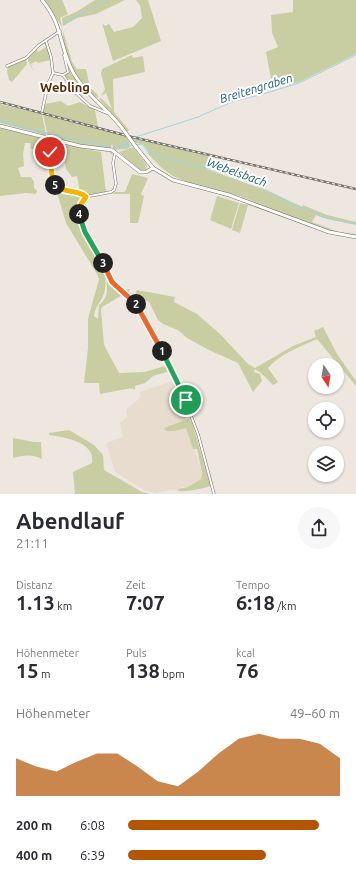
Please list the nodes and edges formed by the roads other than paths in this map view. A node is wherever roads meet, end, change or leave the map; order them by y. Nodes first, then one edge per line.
1 (42, 0) edge
2 (57, 24) junction
3 (60, 31) junction
4 (55, 33) junction
5 (46, 41) junction
6 (64, 55) dead end
7 (7, 66) dead end
8 (53, 73) junction
9 (63, 74) junction
10 (42, 112) dead end
11 (115, 119) junction
12 (0, 126) edge
13 (48, 138) junction
14 (116, 152) junction
15 (144, 159) junction
16 (153, 168) junction
17 (149, 171) junction
18 (86, 197) junction
19 (356, 237) edge
20 (214, 494) edge

1 - 2 main road
2 - 3 main road
2 - 4 street
3 - 4 street
3 - 11 main road
4 - 5 street
5 - 7 street
5 - 8 street
6 - 9 street
8 - 9 street
8 - 10 street
9 - 11 street
11 - 15 main road, bridge
12 - 13 main road
13 - 14 main road
13 - 18 street
14 - 17 main road
14 - 18 street
15 - 16 main road
15 - 17 main road
16 - 17 main road
16 - 19 main road
18 - 20 street

